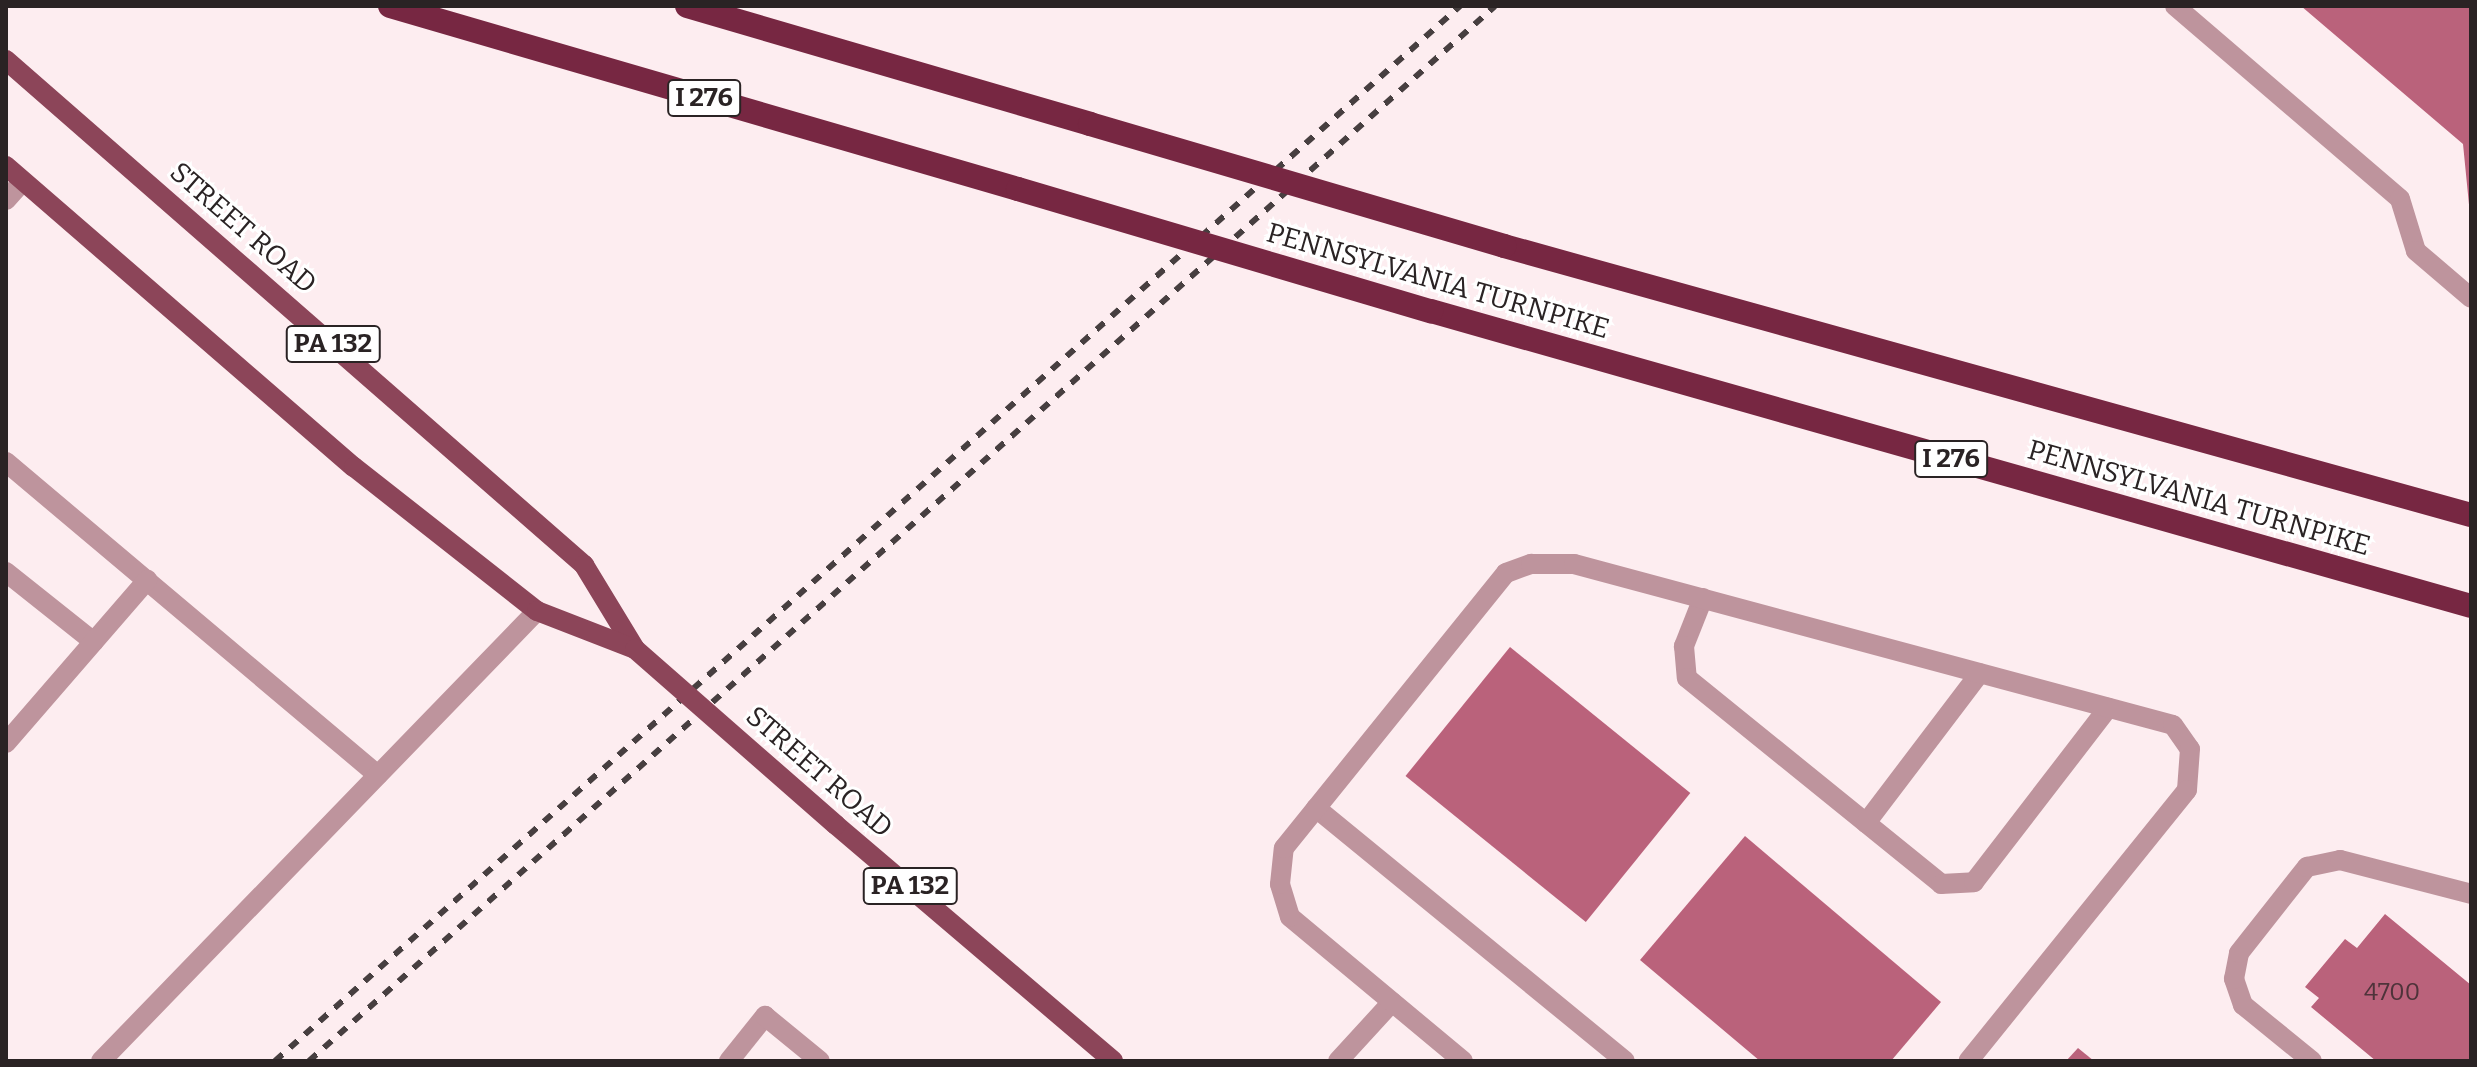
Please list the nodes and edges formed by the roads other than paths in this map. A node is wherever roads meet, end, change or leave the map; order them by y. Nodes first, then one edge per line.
1 (390, 6) edge
2 (687, 6) edge
3 (2175, 6) edge
4 (6, 60) edge
5 (6, 166) edge
6 (23, 181) junction
7 (6, 200) edge
8 (2471, 298) edge
9 (6, 462) edge
10 (2471, 515) edge
11 (6, 572) edge
12 (147, 580) junction
13 (1703, 598) junction
14 (2471, 606) edge
15 (537, 611) junction
16 (94, 642) junction
17 (635, 649) junction
18 (1980, 673) junction
19 (2108, 708) junction
20 (6, 743) edge
21 (378, 775) junction
22 (1316, 808) junction
23 (1866, 823) junction
24 (2471, 894) edge
25 (1392, 1002) junction
26 (101, 1061) edge
27 (729, 1061) edge
28 (820, 1061) edge
29 (1113, 1061) edge
30 (1338, 1061) edge
31 (1463, 1061) edge
32 (1625, 1061) edge
33 (1968, 1061) edge
34 (2312, 1061) edge

1 - 14 highway, PENNSYLVANIA TURNPIKE / I 276, bridge
2 - 10 highway, PENNSYLVANIA TURNPIKE, bridge
3 - 8 lane
4 - 17 main road, STREET ROAD / PA 132
5 - 6 main road, STREET ROAD / PA 132
6 - 7 lane
6 - 15 main road, STREET ROAD / PA 132
9 - 12 lane
11 - 16 lane
12 - 16 lane
12 - 21 lane
13 - 18 lane
13 - 22 lane
13 - 23 lane
15 - 17 main road, STREET ROAD / PA 132
15 - 21 lane
16 - 20 lane
17 - 29 main road, STREET ROAD / PA 132, bridge
18 - 19 lane
18 - 23 lane
19 - 23 lane
19 - 33 lane
21 - 26 lane
22 - 25 lane
22 - 32 lane
24 - 34 lane
25 - 30 lane
25 - 31 lane
27 - 28 lane

